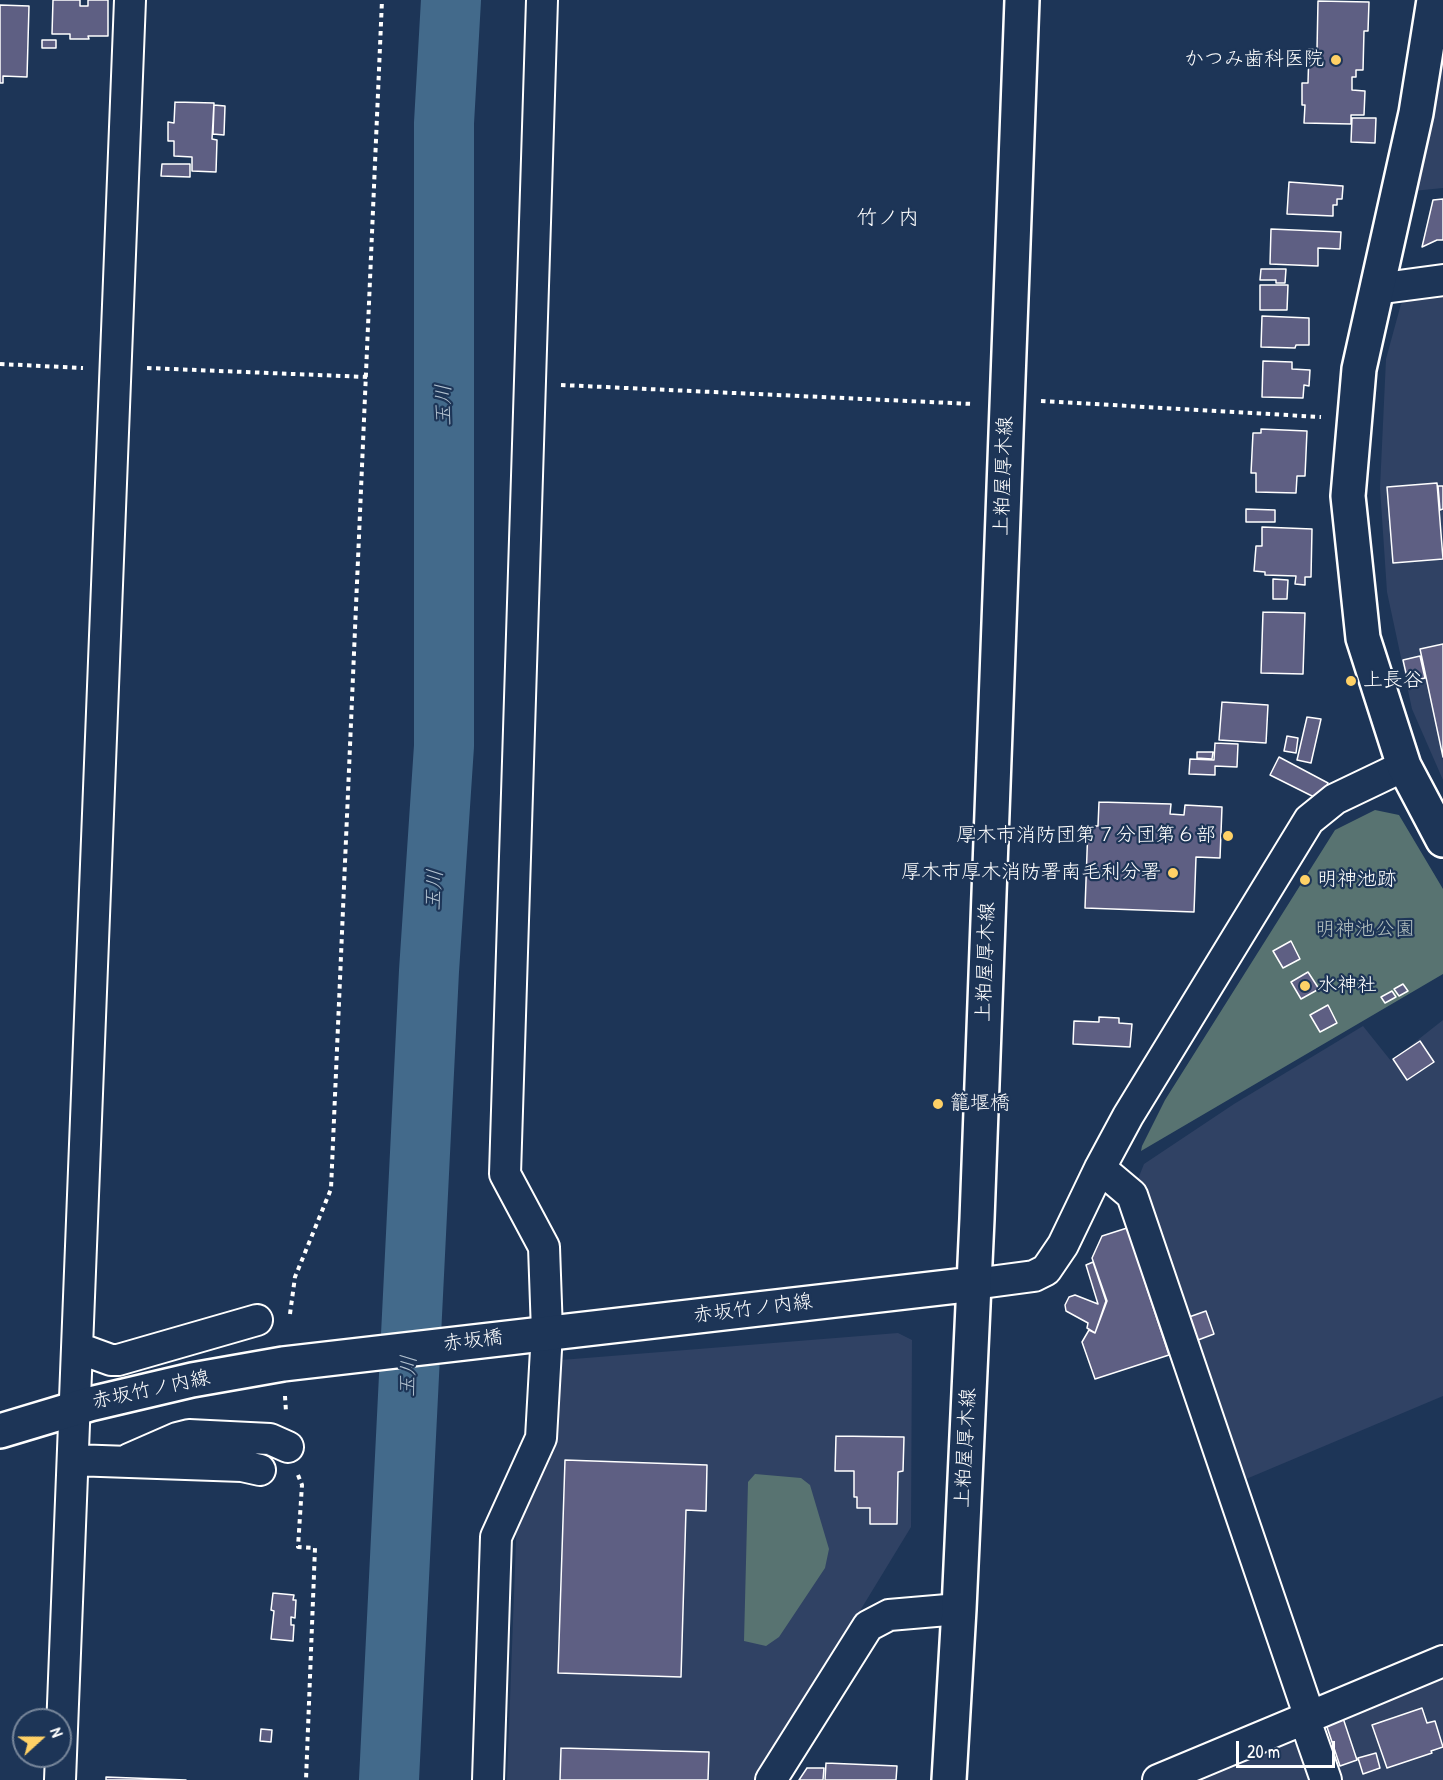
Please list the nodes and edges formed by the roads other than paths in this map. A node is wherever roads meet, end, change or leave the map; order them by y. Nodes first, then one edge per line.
1 (130, 0) edge
2 (542, 0) edge
3 (1022, 0) edge
4 (1434, 0) edge
5 (1443, 280) edge
6 (1376, 289) junction
7 (1404, 766) junction
8 (1443, 840) edge
9 (1100, 1168) junction
10 (974, 1284) junction
11 (257, 1320) dead end
12 (540, 1333) junction
13 (78, 1348) junction
14 (294, 1363) joint
15 (76, 1407) junction
16 (0, 1431) edge
17 (288, 1448) road end
18 (73, 1460) junction
19 (124, 1461) junction
20 (260, 1470) dead end
21 (959, 1609) junction
22 (1443, 1661) edge
23 (1305, 1720) junction
24 (60, 1780) edge
25 (488, 1780) edge
26 (771, 1780) edge
27 (948, 1780) edge
28 (1158, 1780) edge
29 (1326, 1780) edge

1 - 13 street
2 - 12 street
3 - 10 street, 上粕屋厚木線
4 - 6 street
5 - 6 street
6 - 7 street
7 - 8 street
7 - 9 street
9 - 10 street
9 - 23 street
10 - 12 street, 赤坂竹ノ内線
10 - 21 street, 上粕屋厚木線
11 - 13 street
12 - 14 street, 赤坂橋
12 - 25 street
13 - 15 street
14 - 15 street, 赤坂竹ノ内線
15 - 16 street, 赤坂竹ノ内線
15 - 18 street
17 - 19 street
18 - 19 street
18 - 24 street
19 - 20 street
21 - 26 street
21 - 27 street, 上粕屋厚木線
22 - 23 street
23 - 28 street
23 - 29 street

